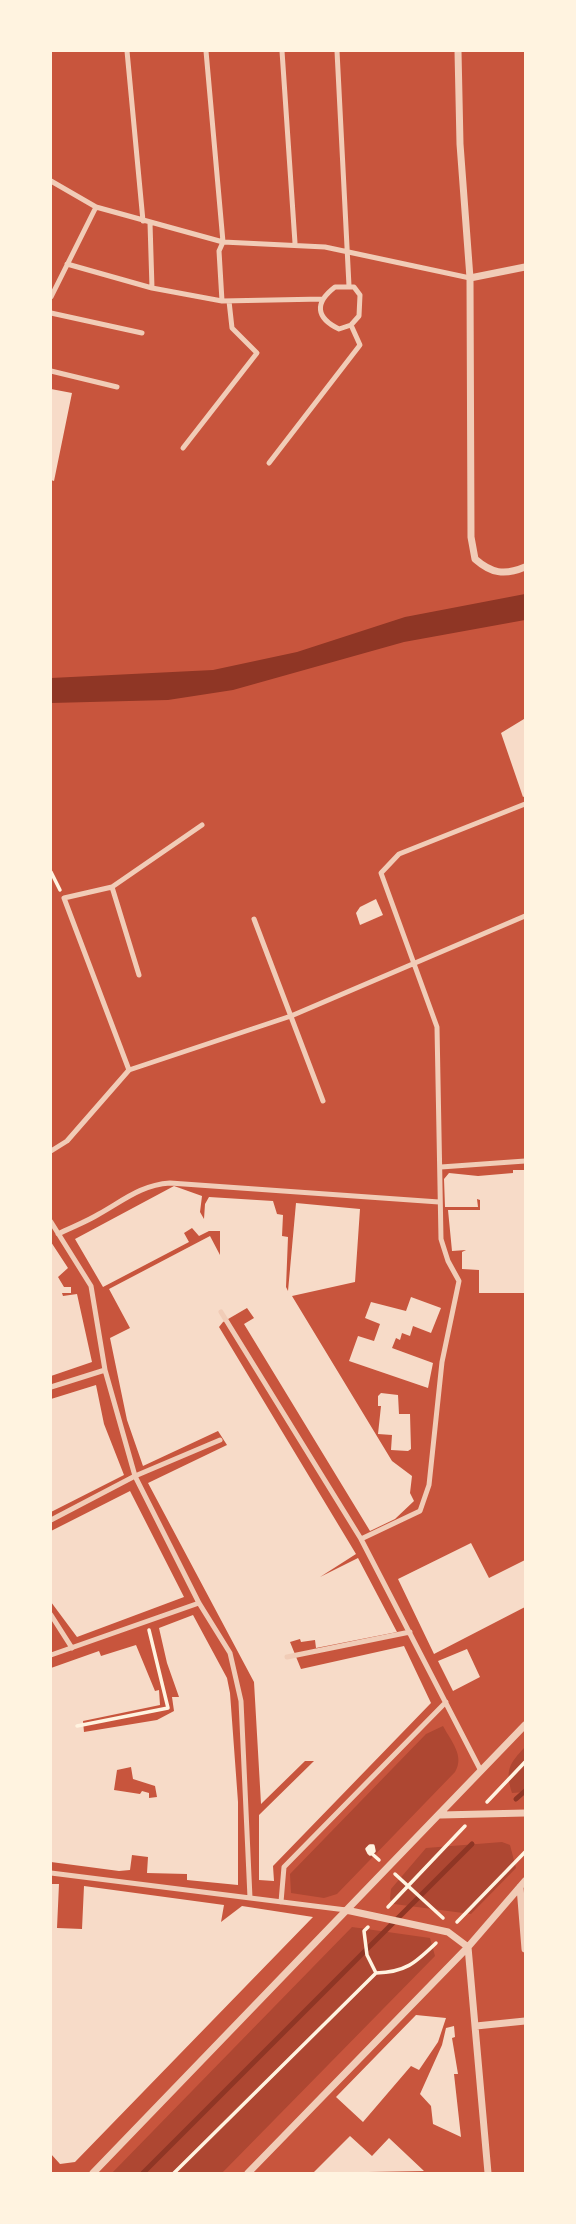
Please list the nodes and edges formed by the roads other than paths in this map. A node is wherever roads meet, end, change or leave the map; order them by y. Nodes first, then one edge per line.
1 (127, 51) edge
2 (206, 51) edge
3 (282, 51) edge
4 (337, 51) edge
5 (458, 51) edge
6 (51, 181) edge
7 (96, 207) junction
8 (146, 222) junction
9 (223, 242) junction
10 (295, 243) junction
11 (349, 251) junction
12 (67, 264) junction
13 (525, 267) edge
14 (470, 278) junction
15 (349, 286) junction
16 (152, 288) junction
17 (51, 297) edge
18 (323, 299) junction
19 (226, 301) junction
20 (51, 313) edge
21 (351, 325) junction
22 (142, 333) dead end
23 (51, 371) edge
24 (117, 387) dead end
25 (183, 448) dead end
26 (269, 463) dead end
27 (525, 567) edge
28 (525, 804) edge
29 (202, 825) dead end
30 (112, 887) junction
31 (525, 916) edge
32 (254, 919) dead end
33 (415, 965) junction
34 (139, 975) dead end
35 (291, 1016) junction
36 (129, 1070) junction
37 (323, 1101) dead end
38 (51, 1151) edge
39 (525, 1161) edge
40 (441, 1167) junction
41 (439, 1202) junction
42 (51, 1222) edge
43 (58, 1234) junction
44 (221, 1312) dead end
45 (105, 1370) junction
46 (51, 1387) edge
47 (219, 1440) dead end
48 (135, 1476) junction
49 (51, 1520) edge
50 (362, 1539) junction
51 (199, 1602) junction
52 (51, 1615) edge
53 (410, 1632) junction
54 (72, 1648) junction
55 (51, 1655) edge
56 (288, 1657) dead end
57 (446, 1702) junction
58 (525, 1726) edge
59 (481, 1771) junction
60 (525, 1813) edge
61 (441, 1815) junction
62 (51, 1873) edge
63 (522, 1884) edge
64 (250, 1898) junction
65 (281, 1902) junction
66 (346, 1910) junction
67 (468, 1947) junction
68 (525, 1949) edge
69 (525, 2021) edge
70 (476, 2026) junction
71 (93, 2173) edge
72 (248, 2173) edge
73 (488, 2173) edge

1 - 8 lane
2 - 9 lane
3 - 10 lane
4 - 11 lane
5 - 14 street
6 - 7 lane
7 - 8 lane
7 - 12 lane
8 - 9 lane
8 - 16 lane
9 - 10 lane
9 - 19 lane
10 - 11 lane
11 - 14 lane
11 - 15 lane
12 - 16 lane
12 - 17 lane
13 - 14 street
14 - 27 street
15 - 18 lane
15 - 21 lane
16 - 19 lane
18 - 19 lane
18 - 21 lane
19 - 25 lane
20 - 22 lane
21 - 26 lane
23 - 24 lane
28 - 33 lane
29 - 30 lane
30 - 34 lane
30 - 36 lane
31 - 33 lane
32 - 35 lane
33 - 35 lane
33 - 40 lane
35 - 36 lane
35 - 37 lane
36 - 38 lane
39 - 40 lane
40 - 41 lane
41 - 43 lane
41 - 50 lane
42 - 43 lane
43 - 45 lane
44 - 50 lane
45 - 46 lane
45 - 48 lane
47 - 48 lane
48 - 49 lane
48 - 51 lane
50 - 53 lane
51 - 54 lane
51 - 64 lane
52 - 54 lane
53 - 56 lane
53 - 57 lane
54 - 55 lane
57 - 59 lane
57 - 65 lane
58 - 59 street
59 - 61 street
60 - 61 street
61 - 66 street
62 - 64 lane
63 - 67 street
63 - 68 street
64 - 65 lane
65 - 66 lane
66 - 67 street
66 - 71 street
67 - 70 street
67 - 72 street
69 - 70 street
70 - 73 street

